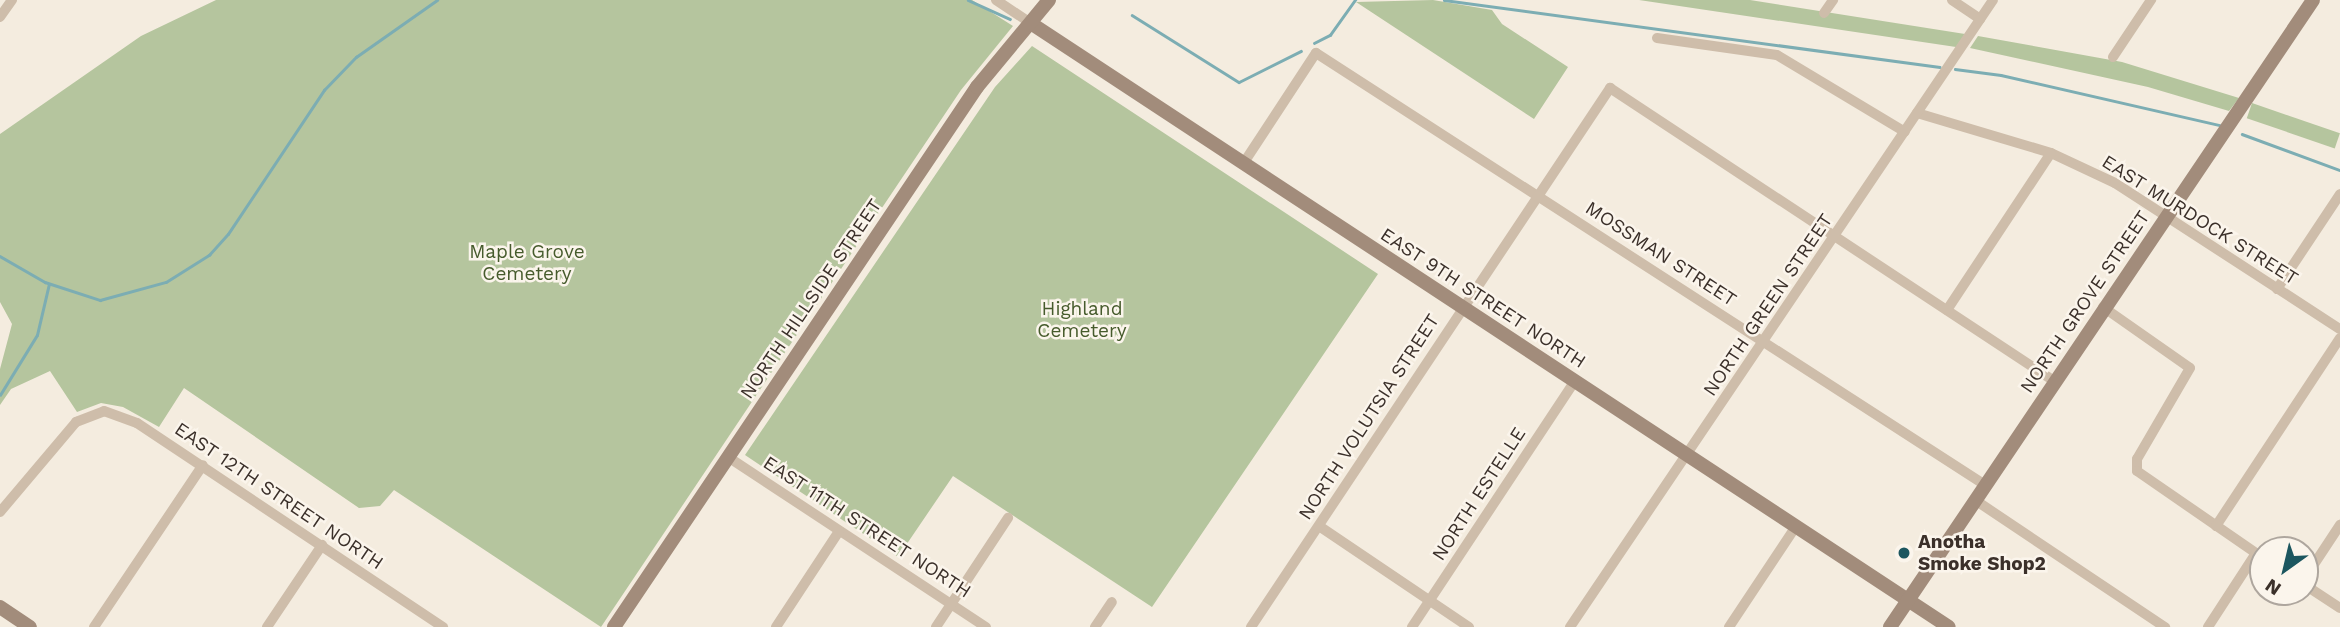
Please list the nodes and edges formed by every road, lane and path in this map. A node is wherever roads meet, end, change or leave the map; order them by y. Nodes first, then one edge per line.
1 (12, 0) edge
2 (996, 0) edge
3 (1049, 0) edge
4 (1833, 0) edge
5 (1952, 0) edge
6 (1993, 0) edge
7 (2151, 0) edge
8 (2313, 0) edge
9 (1824, 13) dead end
10 (0, 17) edge
11 (1980, 19) junction
12 (1032, 24) junction
13 (1662, 39) dead end
14 (2113, 57) dead end
15 (1917, 113) junction
16 (1905, 132) junction
17 (2051, 153) junction
18 (1242, 164) junction
19 (2340, 194) edge
20 (1537, 195) junction
21 (2167, 216) junction
22 (1836, 237) junction
23 (2277, 289) junction
24 (1462, 306) junction
25 (2103, 307) junction
26 (1947, 310) junction
27 (2340, 329) edge
28 (2340, 338) edge
29 (1765, 342) junction
30 (1575, 381) junction
31 (2054, 381) junction
32 (1688, 455) junction
33 (728, 457) junction
34 (203, 465) junction
35 (1985, 485) junction
36 (1975, 500) junction
37 (0, 512) edge
38 (1008, 518) dead end
39 (2340, 525) edge
40 (1319, 526) junction
41 (1796, 526) junction
42 (2216, 526) junction
43 (839, 531) junction
44 (322, 545) junction
45 (2249, 548) edge
46 (2319, 557) edge
47 (2249, 571) edge
48 (2319, 594) edge
49 (1908, 600) junction
50 (1430, 601) junction
51 (1112, 602) dead end
52 (951, 604) junction
53 (0, 607) edge
54 (2340, 608) edge
55 (441, 626) edge
56 (30, 627) edge
57 (94, 627) edge
58 (267, 627) edge
59 (614, 627) edge
60 (776, 627) edge
61 (936, 627) edge
62 (986, 627) edge
63 (1095, 627) edge
64 (1251, 627) edge
65 (1412, 627) edge
66 (1469, 627) edge
67 (1570, 627) edge
68 (1729, 627) edge
69 (1890, 627) edge
70 (1949, 627) edge
71 (2165, 627) edge
72 (2208, 627) edge

1 - 10 street
2 - 12 street, EAST 9TH STREET NORTH
3 - 12 street, NORTH HILLSIDE STREET
4 - 9 street
5 - 11 street
6 - 11 street, NORTH GREEN STREET
7 - 14 street
8 - 21 street, NORTH GROVE STREET
11 - 15 street, NORTH GREEN STREET
12 - 18 street, EAST 9TH STREET NORTH
12 - 33 street, NORTH HILLSIDE STREET
13 - 16 street
15 - 16 street, NORTH GREEN STREET
15 - 17 street, EAST MURDOCK STREET
16 - 22 street, NORTH GREEN STREET
17 - 21 street, EAST MURDOCK STREET
17 - 26 street
18 - 20 street, MOSSMAN STREET
18 - 24 street, EAST 9TH STREET NORTH
19 - 23 street
20 - 22 street, NORTH VOLUTSIA STREET
20 - 24 street, NORTH VOLUTSIA STREET
20 - 29 street, MOSSMAN STREET
21 - 23 street, EAST MURDOCK STREET
21 - 25 street, NORTH GROVE STREET
22 - 26 street
22 - 29 street, NORTH GREEN STREET
23 - 27 street, EAST MURDOCK STREET
24 - 30 street, EAST 9TH STREET NORTH
24 - 40 street, NORTH VOLUTSIA STREET
25 - 31 street, NORTH GROVE STREET
25 - 42 street
26 - 31 street
28 - 42 street
29 - 32 street, NORTH GREEN STREET
29 - 35 street, MOSSMAN STREET
30 - 32 street, EAST 9TH STREET NORTH
30 - 50 street, NORTH ESTELLE
31 - 35 street, NORTH GROVE STREET
32 - 41 street, EAST 9TH STREET NORTH
32 - 67 street, NORTH GREEN STREET
33 - 43 street, EAST 11TH STREET NORTH
33 - 59 street, NORTH HILLSIDE STREET
34 - 37 street, EAST 12TH STREET NORTH
34 - 44 street, EAST 12TH STREET NORTH
34 - 57 street
35 - 36 street, NORTH GROVE STREET
36 - 49 street, NORTH GROVE STREET
36 - 71 street
38 - 52 street
39 - 46 street
40 - 50 street
40 - 64 street, NORTH VOLUTSIA STREET
41 - 49 street, EAST 9TH STREET NORTH
41 - 68 street
42 - 45 street
43 - 52 street, EAST 11TH STREET NORTH
43 - 60 street
44 - 55 street, EAST 12TH STREET NORTH
44 - 58 street
47 - 72 street
48 - 54 street
49 - 69 street, NORTH GROVE STREET
49 - 70 street, EAST 9TH STREET NORTH
50 - 65 street, NORTH ESTELLE
50 - 66 street
51 - 63 street
52 - 61 street
52 - 62 street, EAST 11TH STREET NORTH
53 - 56 street

